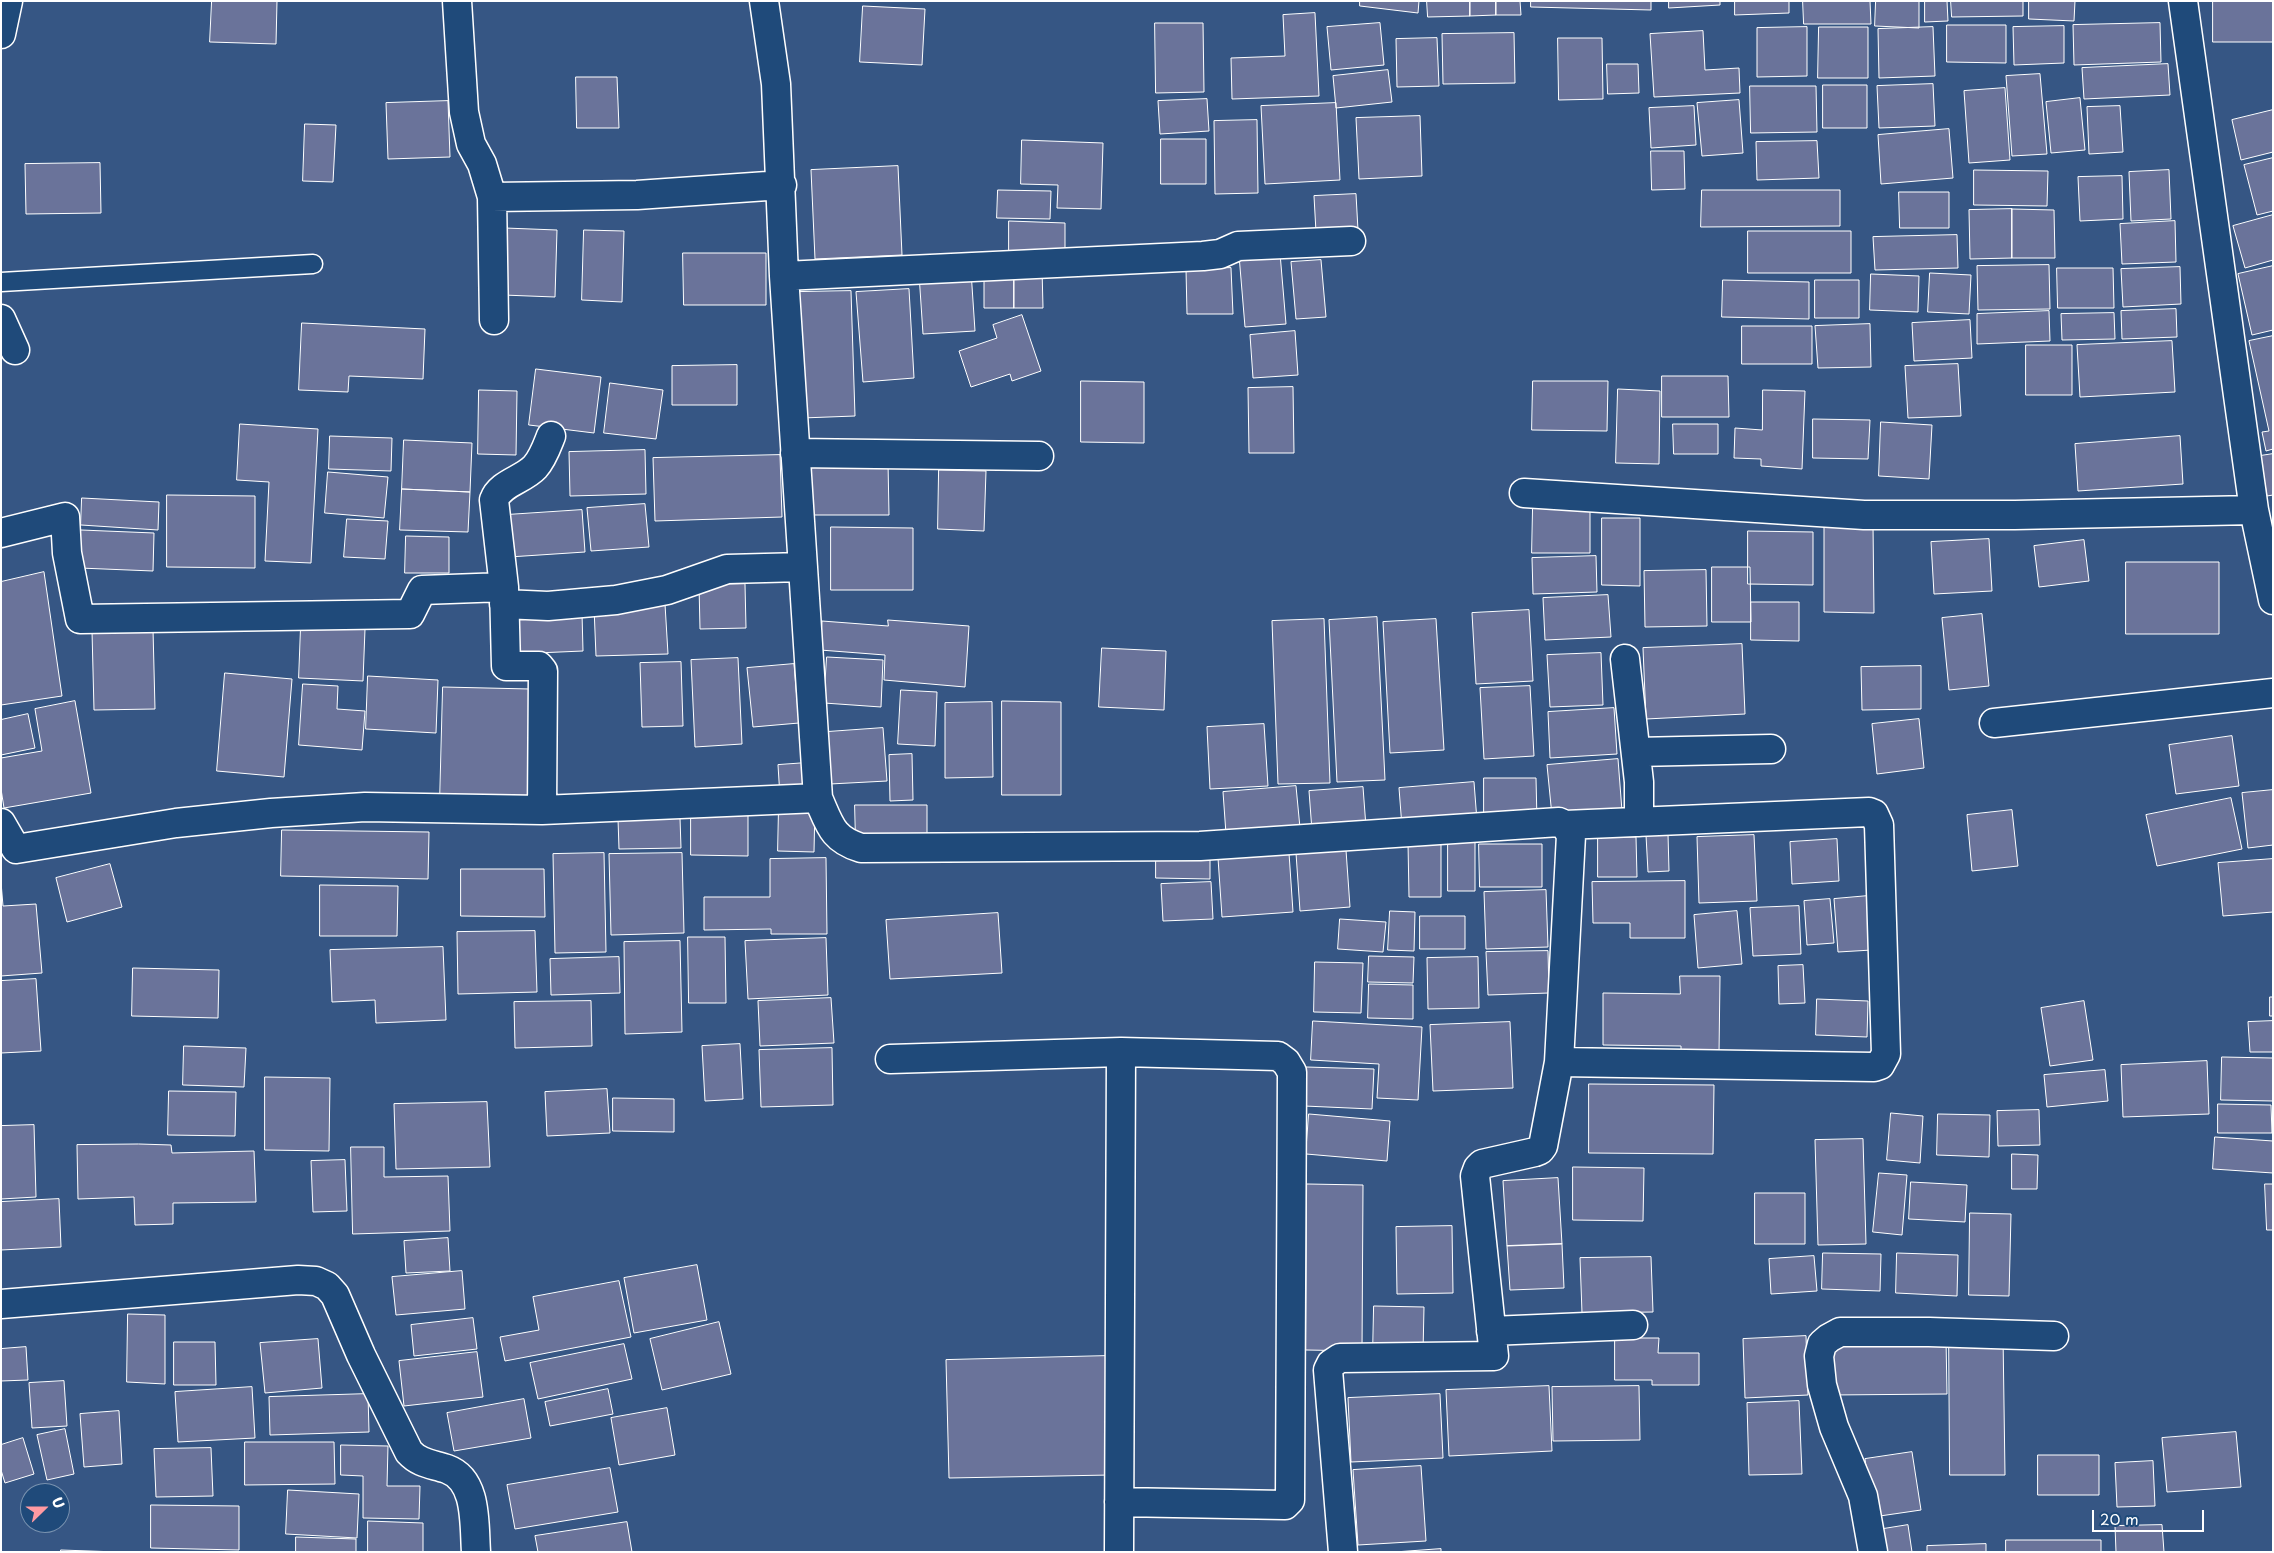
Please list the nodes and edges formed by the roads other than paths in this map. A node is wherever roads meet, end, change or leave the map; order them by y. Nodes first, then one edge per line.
1 (8, 1) edge
2 (457, 1) edge
3 (764, 1) edge
4 (2183, 1) edge
5 (1, 34) edge
6 (782, 185) junction
7 (492, 197) junction
8 (1352, 241) dead end
9 (313, 264) dead end
10 (784, 276) junction
11 (1, 282) edge
12 (1, 319) edge
13 (494, 320) dead end
14 (15, 350) dead end
15 (550, 436) dead end
16 (795, 453) junction
17 (1039, 456) dead end
18 (1524, 493) dead end
19 (2254, 510) junction
20 (1, 532) edge
21 (803, 567) junction
22 (504, 596) junction
23 (2273, 600) edge
24 (1625, 659) dead end
25 (2273, 693) edge
26 (1994, 723) dead end
27 (1771, 749) dead end
28 (1636, 752) junction
29 (818, 798) junction
30 (542, 810) junction
31 (1639, 822) junction
32 (1, 823) edge
33 (1565, 825) junction
34 (1121, 1052) junction
35 (890, 1059) dead end
36 (1559, 1062) junction
37 (1, 1304) edge
38 (1633, 1325) dead end
39 (1492, 1331) junction
40 (2054, 1336) dead end
41 (1119, 1502) junction
42 (476, 1552) edge
43 (1119, 1552) edge
44 (1343, 1552) edge
45 (1873, 1552) edge

1 - 5 street
2 - 7 street
3 - 6 street
4 - 19 street
6 - 7 street
6 - 10 street
7 - 13 street
8 - 10 street
9 - 11 lane
10 - 16 street
12 - 14 street
15 - 22 street
16 - 17 street
16 - 21 street
18 - 19 street
19 - 23 street
20 - 22 street
21 - 22 street
21 - 29 street
22 - 30 street
24 - 28 street
25 - 26 street
27 - 28 street
28 - 31 street
29 - 30 street
29 - 33 street
30 - 32 street
31 - 33 street
31 - 36 street
33 - 36 street
34 - 35 street
34 - 41 street
34 - 41 street
36 - 39 street
37 - 42 street
38 - 39 street
39 - 44 street
40 - 45 street
41 - 43 street

